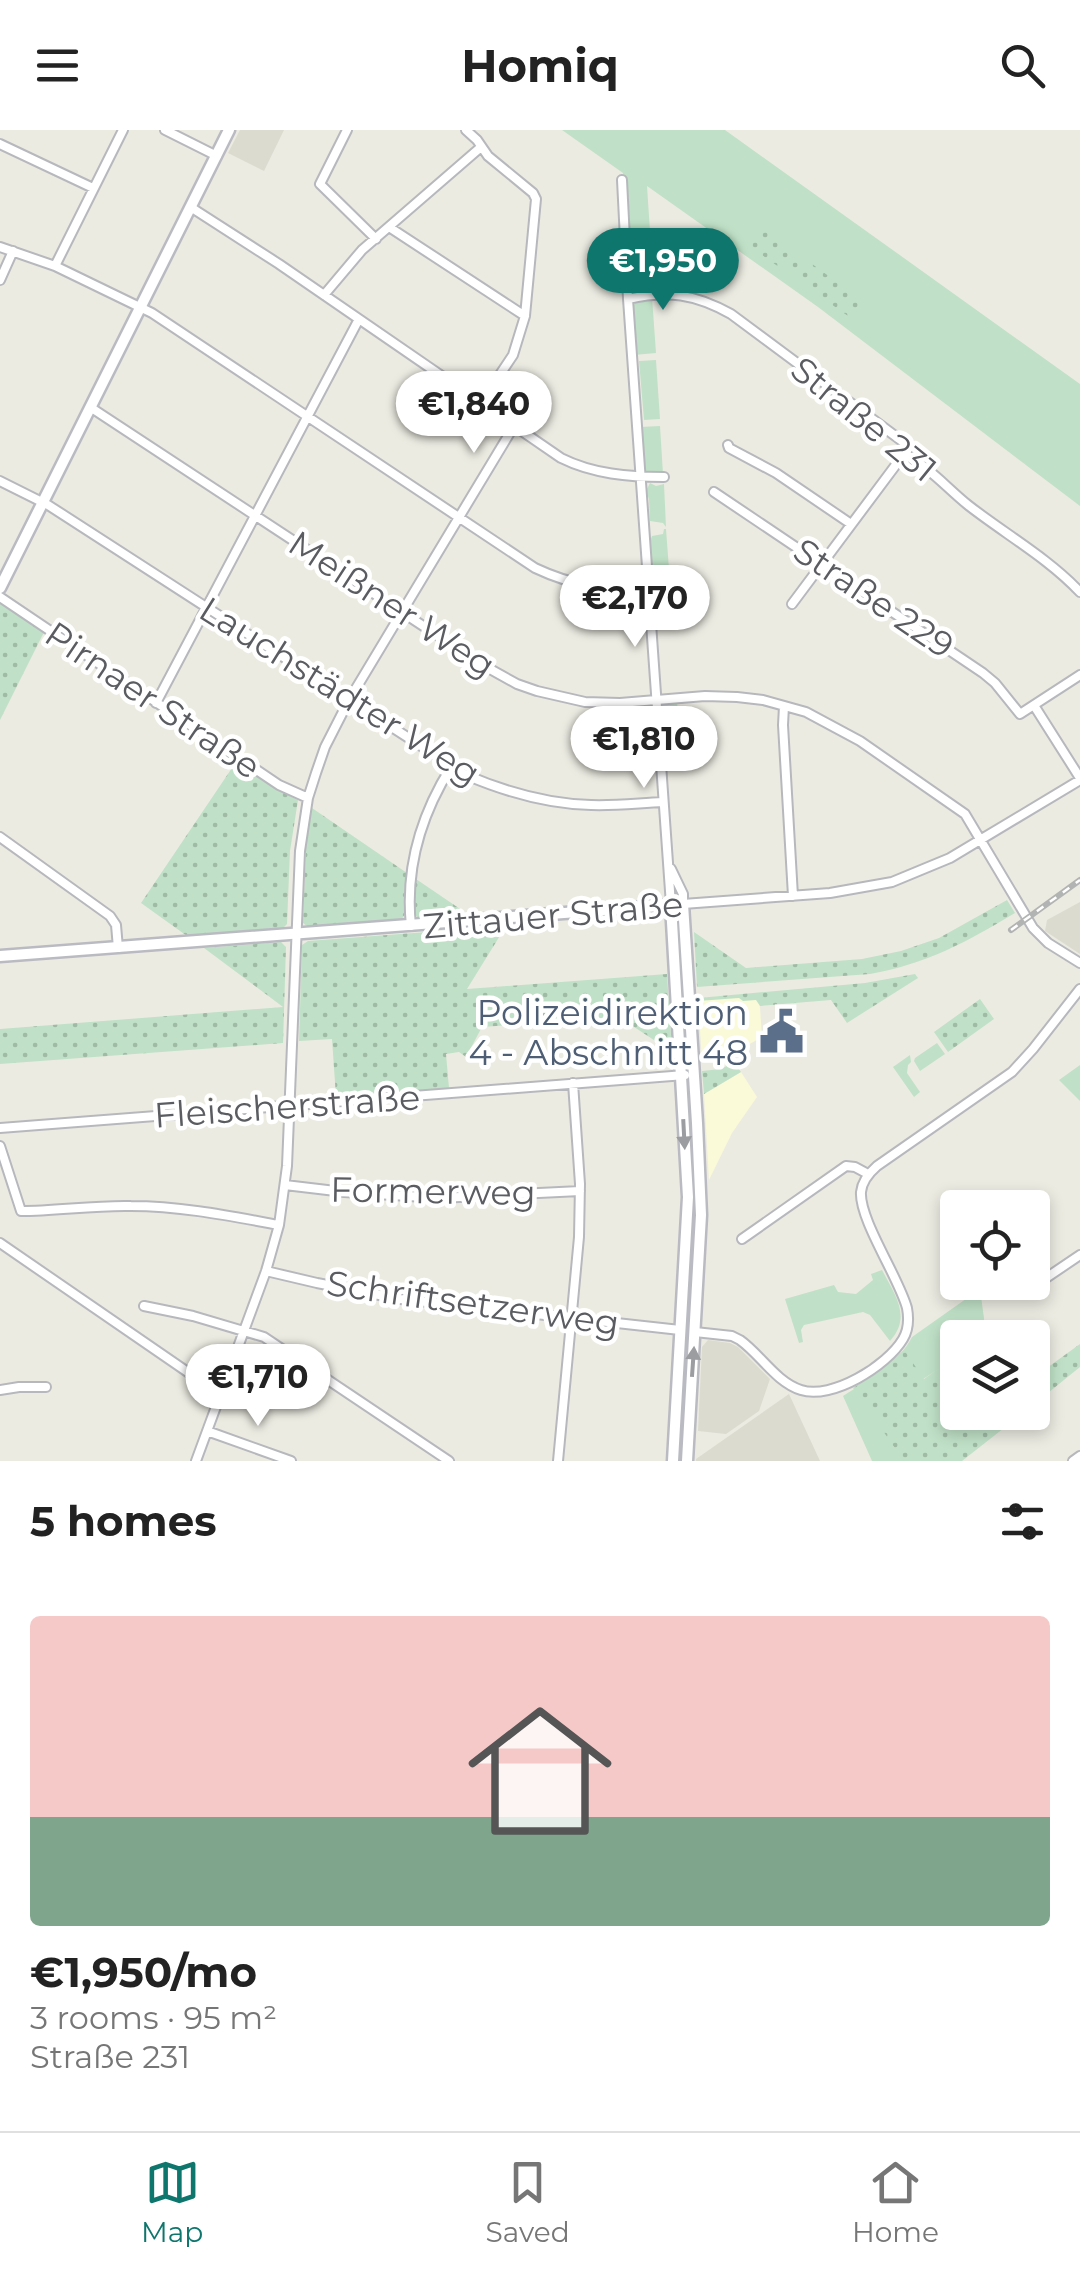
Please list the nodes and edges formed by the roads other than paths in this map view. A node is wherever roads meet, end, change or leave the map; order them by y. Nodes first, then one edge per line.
1 (123, 130) edge
2 (166, 130) edge
3 (230, 130) edge
4 (347, 130) edge
5 (466, 130) edge
6 (0, 144) edge
7 (481, 148) junction
8 (217, 156) junction
9 (622, 180) dead end
10 (94, 188) junction
11 (192, 208) junction
12 (389, 227) junction
13 (376, 239) junction
14 (0, 246) edge
15 (13, 251) junction
16 (55, 266) junction
17 (0, 280) edge
18 (324, 295) junction
19 (628, 299) junction
20 (140, 307) junction
21 (524, 316) junction
22 (359, 319) junction
23 (481, 403) junction
24 (90, 406) junction
25 (306, 416) junction
26 (514, 426) junction
27 (728, 444) dead end
28 (907, 455) junction
29 (642, 476) junction
30 (664, 476) dead end
31 (0, 481) edge
32 (714, 492) dead end
33 (42, 502) junction
34 (256, 515) junction
35 (458, 518) junction
36 (851, 524) junction
37 (822, 564) junction
38 (0, 588) edge
39 (650, 589) junction
40 (1080, 592) edge
41 (0, 597) edge
42 (792, 604) dead end
43 (207, 607) junction
44 (403, 612) junction
45 (1080, 674) edge
46 (656, 699) junction
47 (349, 700) junction
48 (156, 703) junction
49 (784, 706) junction
50 (1035, 706) junction
51 (451, 767) junction
52 (1080, 779) edge
53 (308, 798) junction
54 (663, 802) junction
55 (0, 836) edge
56 (980, 839) junction
57 (667, 860) junction
58 (793, 896) junction
59 (684, 904) junction
60 (671, 905) junction
61 (411, 926) junction
62 (296, 935) junction
63 (118, 949) junction
64 (0, 956) edge
65 (1080, 963) edge
66 (1080, 988) edge
67 (694, 1074) junction
68 (682, 1075) junction
69 (573, 1083) junction
70 (289, 1106) junction
71 (0, 1128) edge
72 (0, 1146) edge
73 (868, 1174) junction
74 (285, 1186) junction
75 (580, 1191) junction
76 (279, 1225) junction
77 (742, 1239) dead end
78 (0, 1244) edge
79 (1080, 1255) edge
80 (266, 1271) junction
81 (1050, 1276) edge
82 (144, 1306) dead end
83 (572, 1318) junction
84 (680, 1330) junction
85 (245, 1331) junction
86 (695, 1332) junction
87 (46, 1388) dead end
88 (0, 1390) edge
89 (220, 1395) junction
90 (207, 1431) junction
91 (1080, 1456) edge
92 (196, 1461) edge
93 (290, 1461) edge
94 (449, 1461) edge
95 (558, 1461) edge
96 (673, 1461) edge
97 (687, 1461) edge
98 (1072, 1461) edge

1 - 10 street
2 - 8 street
3 - 8 street
4 - 13 street
5 - 7 street
6 - 10 street
7 - 12 street
7 - 21 street
8 - 11 street
9 - 19 street
10 - 16 street
11 - 18 street
11 - 20 street
12 - 13 street
12 - 21 street
13 - 18 street
14 - 15 street
15 - 16 street
15 - 17 street
16 - 20 street
18 - 22 street
19 - 28 street, Straße 231
19 - 29 street
20 - 24 street
20 - 25 street
21 - 23 street
22 - 23 street
22 - 25 street
23 - 26 street
24 - 33 street
24 - 34 street, Meißner Weg
25 - 34 street
25 - 35 street
26 - 29 street
26 - 35 street
27 - 36 street
28 - 36 street
28 - 40 street, Straße 231
29 - 30 street
29 - 39 street
31 - 33 street, Lauchstädter Weg
32 - 37 street, Straße 229
33 - 38 street
33 - 43 street, Lauchstädter Weg
34 - 43 street
34 - 44 street, Meißner Weg
35 - 39 street
35 - 44 street
36 - 37 street
37 - 42 street
37 - 50 street, Straße 229
39 - 46 street
41 - 48 street, Pirnaer Straße
43 - 47 street, Lauchstädter Weg
43 - 48 street
44 - 46 street, Meißner Weg
44 - 47 street
45 - 50 street
46 - 49 street, Meißner Weg
46 - 54 street
47 - 51 street, Lauchstädter Weg
47 - 53 street
48 - 53 street, Pirnaer Straße
49 - 56 street, Meißner Weg
49 - 58 street
50 - 52 street
51 - 54 street, Lauchstädter Weg
51 - 61 street
52 - 56 street, Zittauer Straße
53 - 62 street
54 - 57 street
55 - 63 street
56 - 58 street, Zittauer Straße
56 - 65 street, Meißner Weg
57 - 59 street
57 - 60 street
58 - 59 street, Zittauer Straße
59 - 60 street, Zittauer Straße
59 - 67 street
60 - 61 street, Zittauer Straße
60 - 68 street
61 - 62 street, Zittauer Straße
62 - 63 street, Zittauer Straße
62 - 70 street
63 - 64 street, Zittauer Straße
66 - 73 street
67 - 68 street, Fleischerstraße
67 - 86 street
68 - 69 street, Fleischerstraße
68 -> 84 street
69 - 70 street, Fleischerstraße
69 - 75 street
70 - 71 street, Fleischerstraße
70 - 74 street
72 - 76 street
73 - 77 street
73 - 86 street
74 - 75 street, Formerweg
74 - 76 street
75 - 83 street
76 - 80 street
78 - 89 street
79 - 81 street
80 - 83 street, Schriftsetzerweg
80 - 85 street
82 - 85 street
83 - 84 street, Schriftsetzerweg
83 - 95 street
84 - 96 street
85 - 89 street
85 - 94 street
97 -> 86 street
87 - 88 street
89 - 90 street
90 - 92 street
90 - 93 street
91 - 98 street

